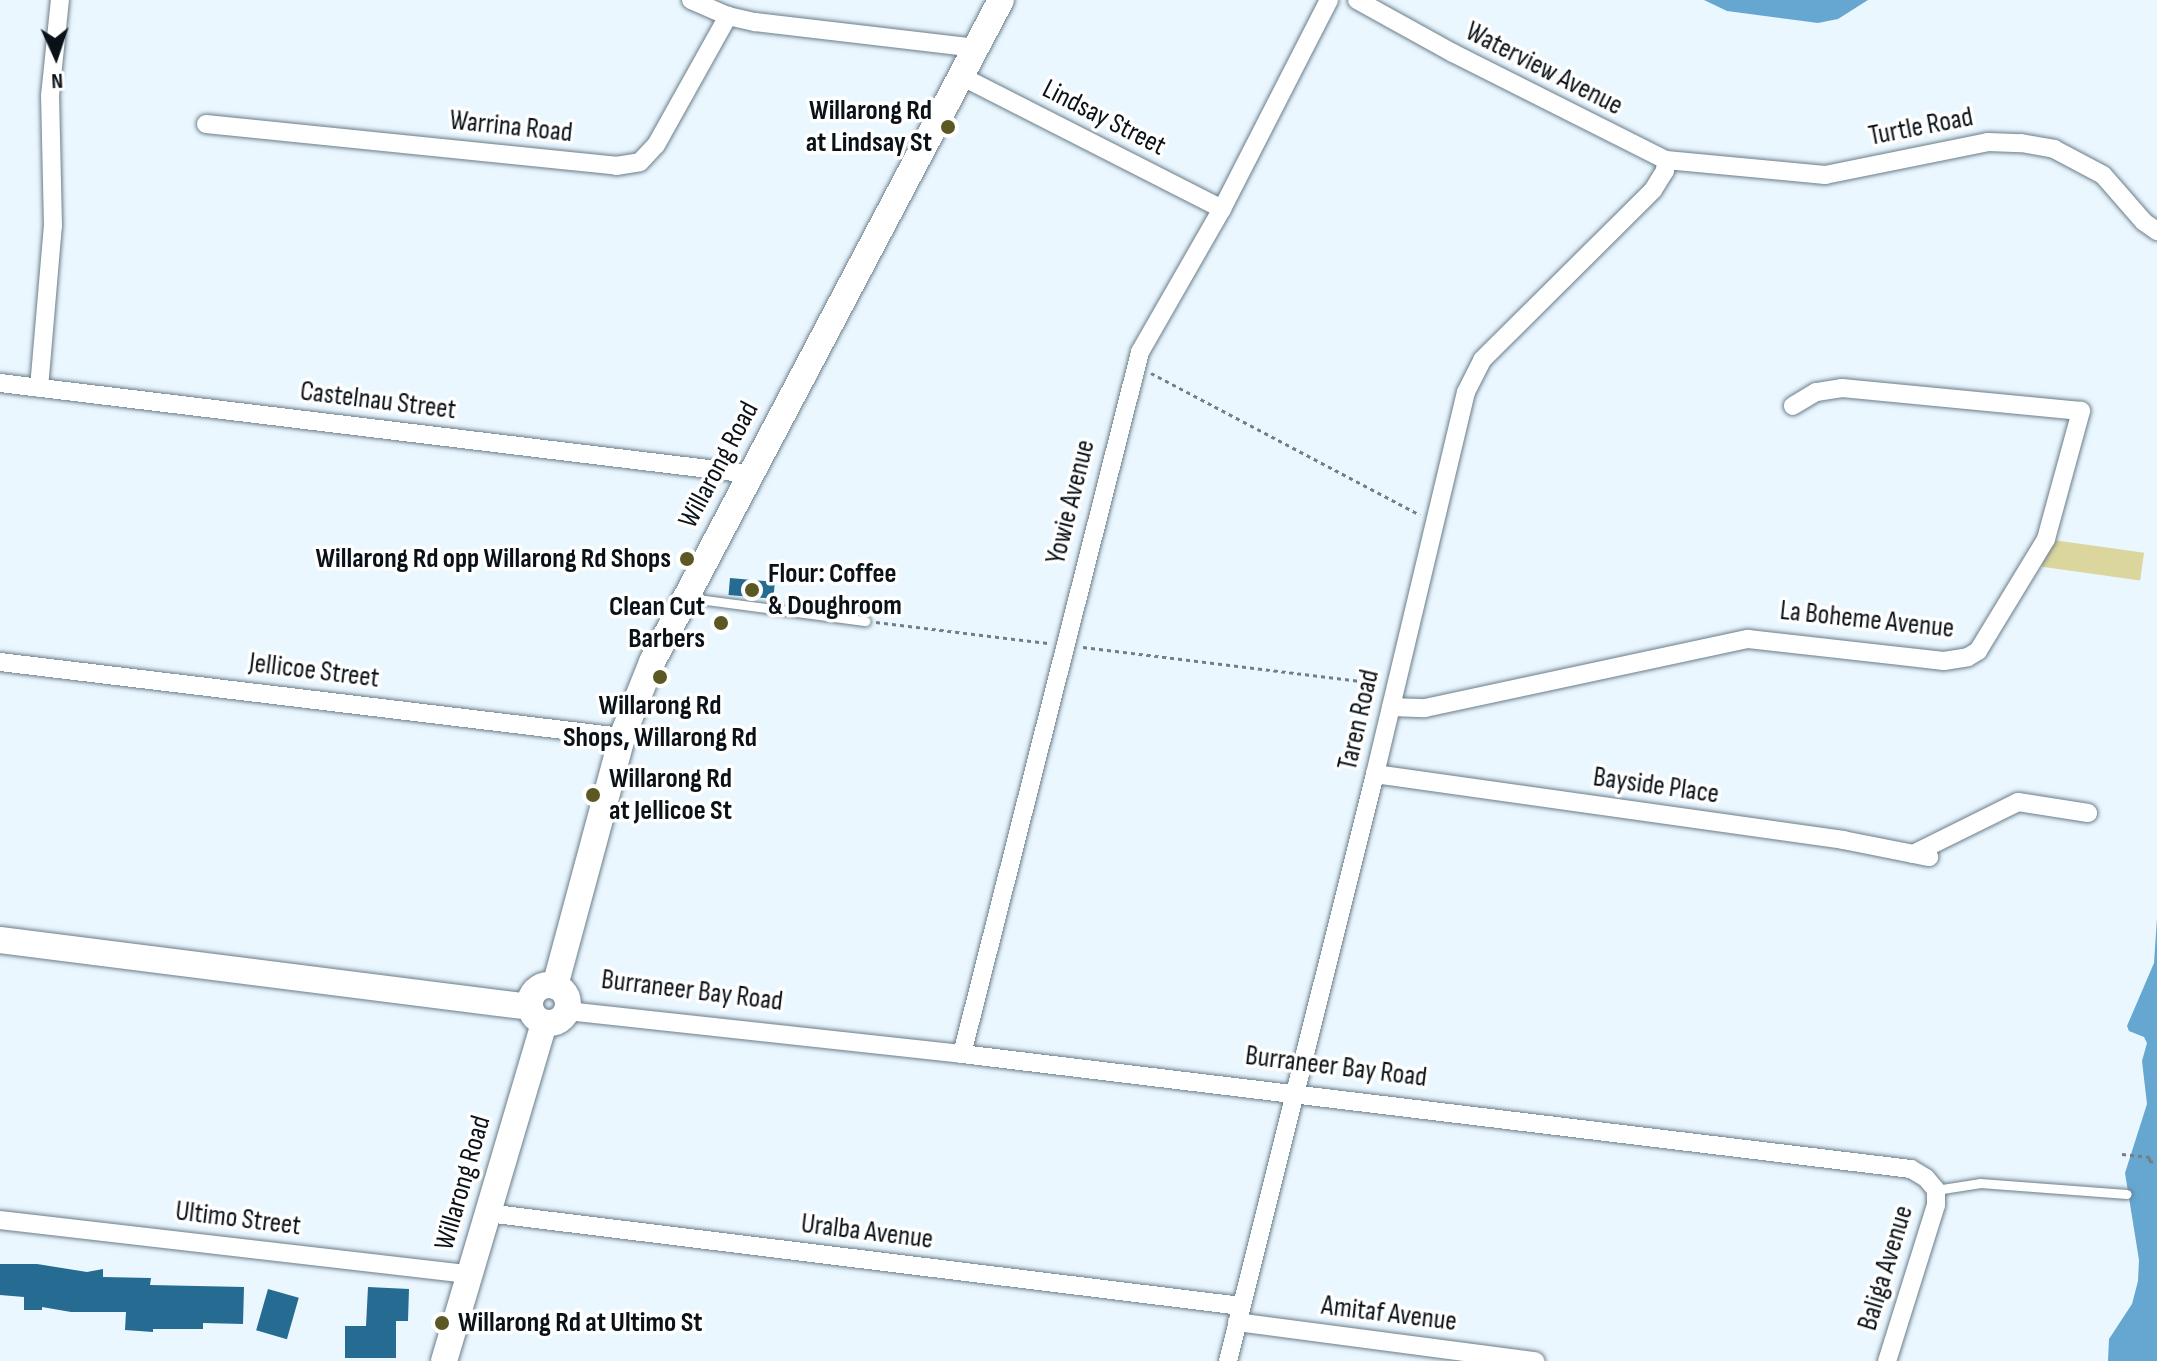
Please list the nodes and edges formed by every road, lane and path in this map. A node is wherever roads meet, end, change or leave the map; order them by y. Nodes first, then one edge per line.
1 (60, 0) edge
2 (691, 0) edge
3 (1001, 0) edge
4 (1329, 0) edge
5 (1357, 0) edge
6 (728, 16) junction
7 (976, 48) junction
8 (961, 76) junction
9 (206, 124) dead end
10 (1666, 160) junction
11 (1222, 209) junction
12 (2157, 231) edge
13 (1136, 365) junction
14 (0, 383) edge
15 (39, 388) junction
16 (1793, 406) dead end
17 (750, 474) junction
18 (1434, 523) junction
19 (685, 598) junction
20 (865, 621) joint
21 (1064, 645) junction
22 (0, 662) edge
23 (1395, 685) junction
24 (1391, 707) junction
25 (622, 737) junction
26 (1375, 774) junction
27 (2088, 813) dead end
28 (0, 940) edge
29 (547, 1013) junction
30 (962, 1054) junction
31 (1294, 1094) junction
32 (2122, 1154) dead end
33 (2157, 1162) edge
34 (1936, 1190) junction
35 (2127, 1194) dead end
36 (487, 1213) junction
37 (0, 1220) edge
38 (470, 1274) junction
39 (1239, 1314) junction
40 (444, 1361) edge
41 (1228, 1361) edge
42 (1535, 1361) edge
43 (1887, 1361) edge

1 - 15 street
2 - 6 street
3 - 7 street, Willarong Road
4 - 11 street, Yowie Avenue
5 - 10 street, Waterview Avenue
6 - 7 street
6 - 9 street, Warrina Road
7 - 8 street, Willarong Road
8 - 11 street, Lindsay Street
8 - 17 street, Willarong Road
10 - 12 street, Turtle Road
10 - 18 street, Taren Road
11 - 13 street, Yowie Avenue
13 - 18 path
13 - 21 street, Yowie Avenue
14 - 15 street, Castelnau Street
15 - 17 street, Castelnau Street
16 - 24 street, La Boheme Avenue
17 - 19 street, Willarong Road
18 - 23 street, Taren Road
19 - 20 lane
19 - 25 street, Willarong Road
20 - 21 path
21 - 23 path
21 - 30 street, Yowie Avenue
22 - 25 street, Jellicoe Street
23 - 24 street, Taren Road
24 - 26 street, Taren Road
25 - 29 street, Willarong Road
26 - 27 street, Bayside Place
26 - 31 street, Taren Road
28 - 29 street, Burraneer Bay Road
29 - 30 street, Burraneer Bay Road
29 - 36 street, Willarong Road
30 - 31 street, Burraneer Bay Road
31 - 34 street, Burraneer Bay Road
31 - 39 street, Taren Road
32 - 33 path
34 - 35 lane
34 - 43 street, Baliga Avenue
36 - 38 street, Willarong Road
36 - 39 street, Uralba Avenue
37 - 38 street, Ultimo Street
38 - 40 street, Willarong Road
39 - 41 street, Taren Road
39 - 42 street, Amitaf Avenue

